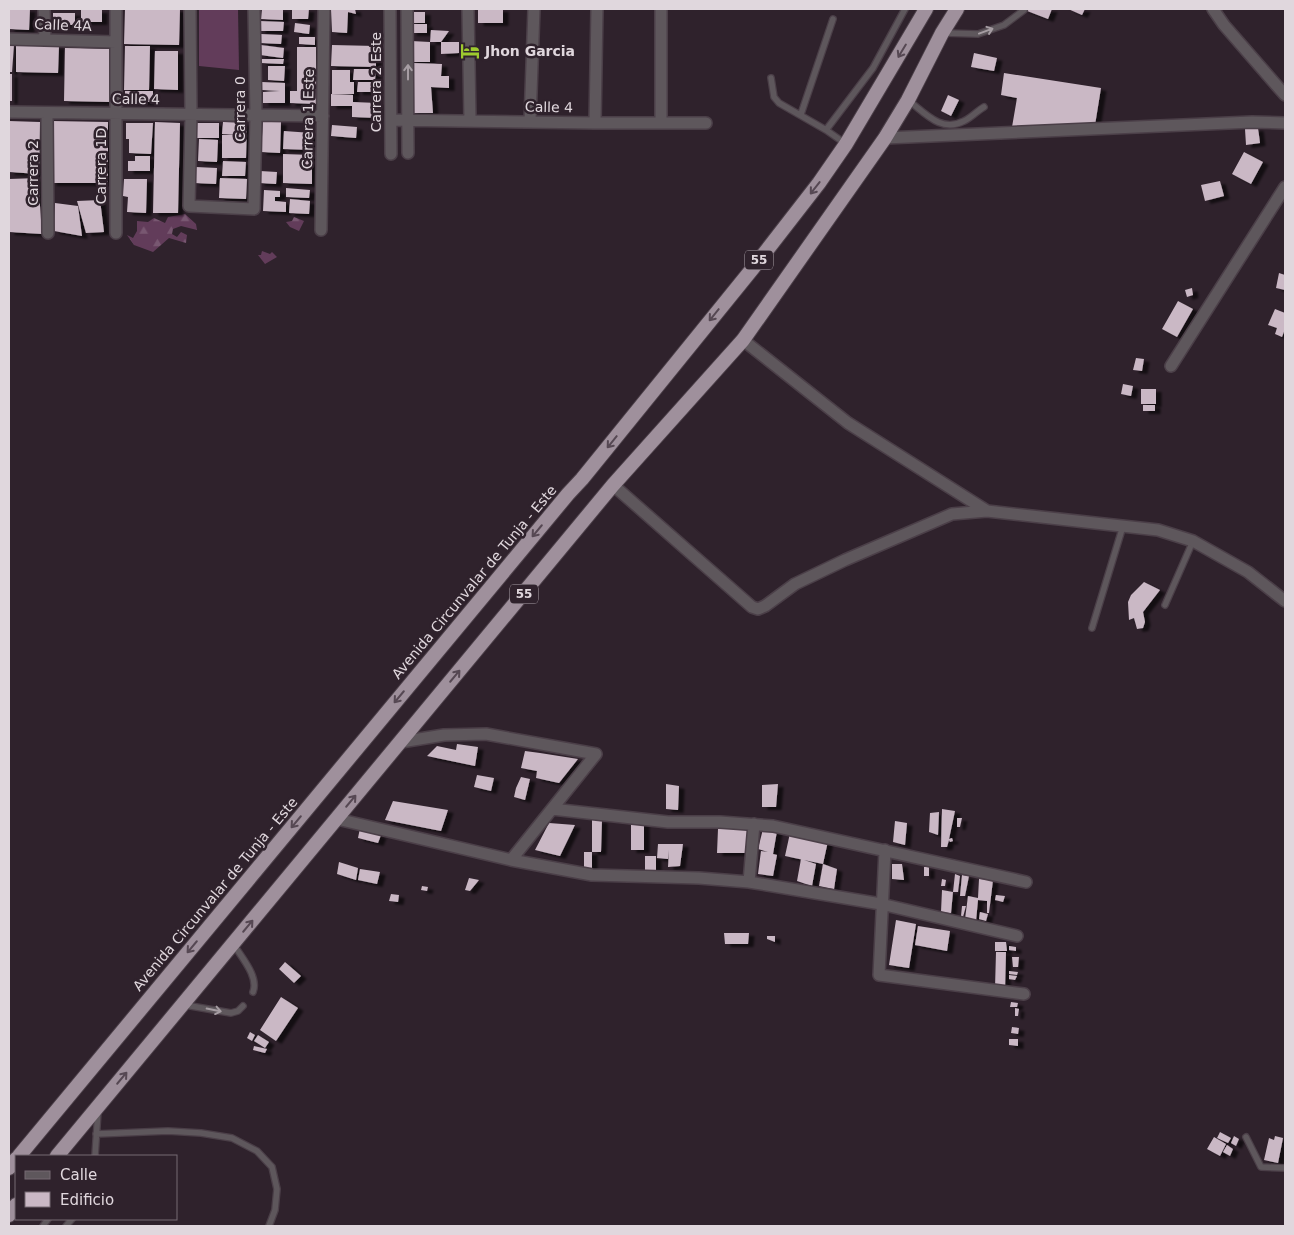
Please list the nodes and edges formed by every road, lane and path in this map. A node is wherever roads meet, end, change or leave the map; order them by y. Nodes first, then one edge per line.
1 (44, 9) edge
2 (116, 9) edge
3 (190, 9) edge
4 (254, 9) edge
5 (324, 9) edge
6 (390, 9) edge
7 (407, 9) edge
8 (468, 9) edge
9 (534, 9) edge
10 (597, 9) edge
11 (661, 9) edge
12 (905, 9) edge
13 (957, 9) edge
14 (1213, 9) edge
15 (1024, 10) edge
16 (924, 11) edge
17 (833, 19) dead end
18 (942, 33) junction
19 (9, 39) edge
20 (45, 40) junction
21 (116, 42) junction
22 (771, 78) dead end
23 (1285, 95) edge
24 (908, 100) junction
25 (984, 107) dead end
26 (9, 112) edge
27 (47, 113) junction
28 (116, 113) junction
29 (191, 114) junction
30 (801, 114) junction
31 (256, 115) junction
32 (323, 116) junction
33 (391, 120) junction
34 (408, 120) junction
35 (470, 120) junction
36 (530, 121) junction
37 (661, 123) junction
38 (706, 123) dead end
39 (1285, 123) edge
40 (595, 124) junction
41 (826, 130) junction
42 (886, 138) junction
43 (846, 144) junction
44 (391, 154) dead end
45 (408, 154) dead end
46 (1285, 187) edge
47 (321, 230) dead end
48 (48, 233) dead end
49 (116, 233) dead end
50 (743, 340) junction
51 (1171, 366) dead end
52 (613, 486) junction
53 (987, 511) junction
54 (1122, 526) junction
55 (1193, 541) junction
56 (1285, 601) edge
57 (1165, 605) dead end
58 (1092, 628) dead end
59 (401, 742) junction
60 (552, 809) junction
61 (337, 818) junction
62 (754, 824) junction
63 (885, 850) junction
64 (511, 860) junction
65 (749, 882) junction
66 (1026, 882) dead end
67 (881, 904) junction
68 (1017, 936) dead end
69 (233, 944) junction
70 (253, 992) dead end
71 (1024, 994) dead end
72 (183, 1004) junction
73 (243, 1006) dead end
74 (99, 1106) junction
75 (96, 1134) junction
76 (1246, 1137) dead end
77 (20, 1155) edge
78 (58, 1155) edge
79 (94, 1155) edge
80 (1285, 1168) edge
81 (269, 1226) edge

1 - 20 street
2 - 21 street, Carrera 1D
3 - 29 street
4 - 31 street, Carrera 0
5 - 32 street, Carrera 1 Este
6 - 33 street, Carrera 2 Este
34 -> 7 street
8 - 35 street
9 - 36 street
10 - 40 street
11 - 37 street
12 - 41 lane
13 - 18 highway, 55
14 - 23 street
18 -> 15 lane
16 -> 43 highway, Avenida Circunvalar de Tunja - Este / 55
17 - 30 lane
18 - 24 highway, 55
19 - 20 street, Calle 4A
20 - 21 street, Calle 4A
21 - 28 street, Carrera 1D
22 - 30 lane
24 - 25 lane
24 - 42 highway, 55
26 - 27 street, Calle 4
27 - 28 street, Calle 4
27 - 48 street, Carrera 2
28 - 29 street, Calle 4
28 - 49 street, Carrera 1D
29 - 31 street, Calle 4
29 - 31 street, Carrera 0
30 - 41 lane
31 - 32 street, Calle 4
32 - 47 street, Carrera 1 Este
33 - 34 street, Calle 4
33 - 44 street, Carrera 2 Este
34 - 35 street, Calle 4
34 - 45 street
35 - 36 street, Calle 4
36 - 40 street, Calle 4
37 - 38 street, Calle 4
37 - 40 street, Calle 4
39 - 42 street
41 - 43 lane
42 - 50 highway, 55
43 -> 77 highway, Avenida Circunvalar de Tunja - Este / 55
46 - 51 street
50 - 52 highway, 55
50 - 53 street
52 - 53 street
59 -> 52 highway, 55
53 - 54 street
54 - 55 street
54 - 58 lane
55 - 56 street
55 - 57 lane
59 - 60 street
61 -> 59 highway, 55
60 - 62 street
60 - 64 street
61 - 64 street
69 -> 61 highway, 55
62 - 63 street
62 - 65 street
63 - 66 street
63 - 67 street
64 - 65 street
65 - 67 street
67 - 68 street
67 - 71 street
69 - 70 lane
69 - 72 highway, 55
72 -> 73 lane
74 -> 72 highway, 55
74 - 75 lane
74 - 78 highway, 55
75 - 79 lane
75 - 81 lane
76 - 80 lane

